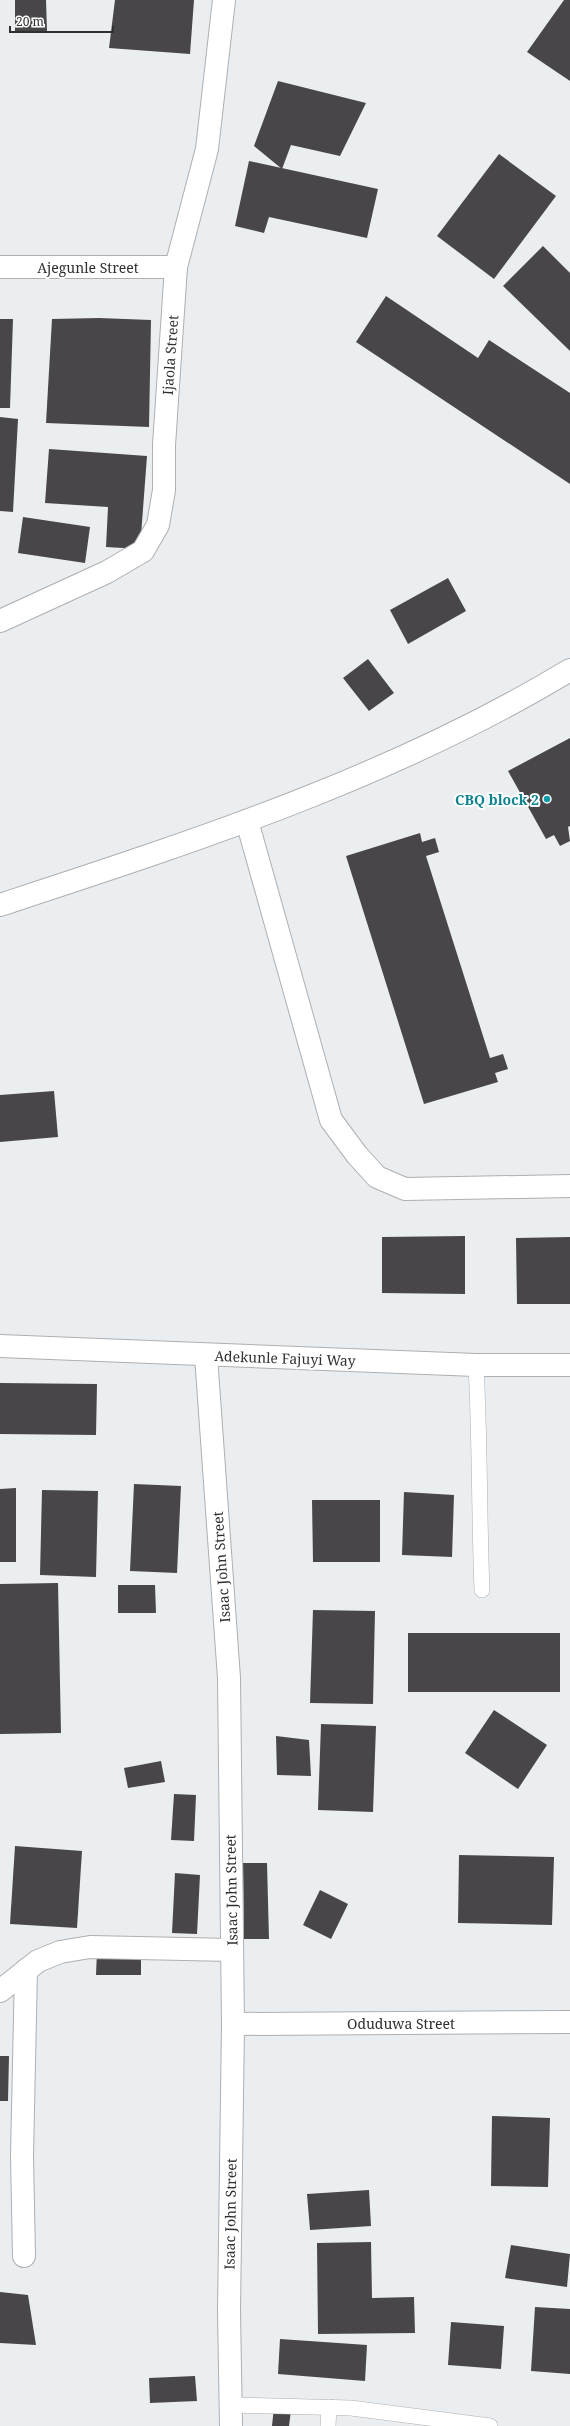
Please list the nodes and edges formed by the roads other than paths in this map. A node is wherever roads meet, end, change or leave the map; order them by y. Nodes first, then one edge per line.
1 (224, 0) edge
2 (0, 267) edge
3 (176, 267) junction
4 (0, 621) edge
5 (570, 670) edge
6 (247, 822) junction
7 (0, 905) edge
8 (570, 1186) edge
9 (0, 1346) edge
10 (206, 1356) junction
11 (476, 1365) junction
12 (570, 1365) edge
13 (482, 1590) dead end
14 (232, 1950) junction
15 (26, 1970) junction
16 (0, 1991) edge
17 (570, 2022) edge
18 (233, 2024) junction
19 (24, 2256) dead end
20 (231, 2405) junction
21 (329, 2407) junction
22 (231, 2426) edge
23 (328, 2426) edge
24 (490, 2426) edge

1 - 3 street, Ijaola Street
2 - 3 street, Ajegunle Street
3 - 4 street, Ijaola Street
5 - 6 street
6 - 7 street
6 - 8 street
9 - 10 street, Adekunle Fajuyi Way
10 - 11 street, Adekunle Fajuyi Way
10 - 14 street, Isaac John Street
11 - 12 street, Adekunle Fajuyi Way
11 - 13 lane
14 - 15 street
14 - 18 street, Isaac John Street
15 - 16 street
15 - 19 street
17 - 18 street, Oduduwa Street
18 - 20 street, Isaac John Street
20 - 21 lane
20 - 22 street, Isaac John Street
21 - 23 lane
21 - 24 lane

